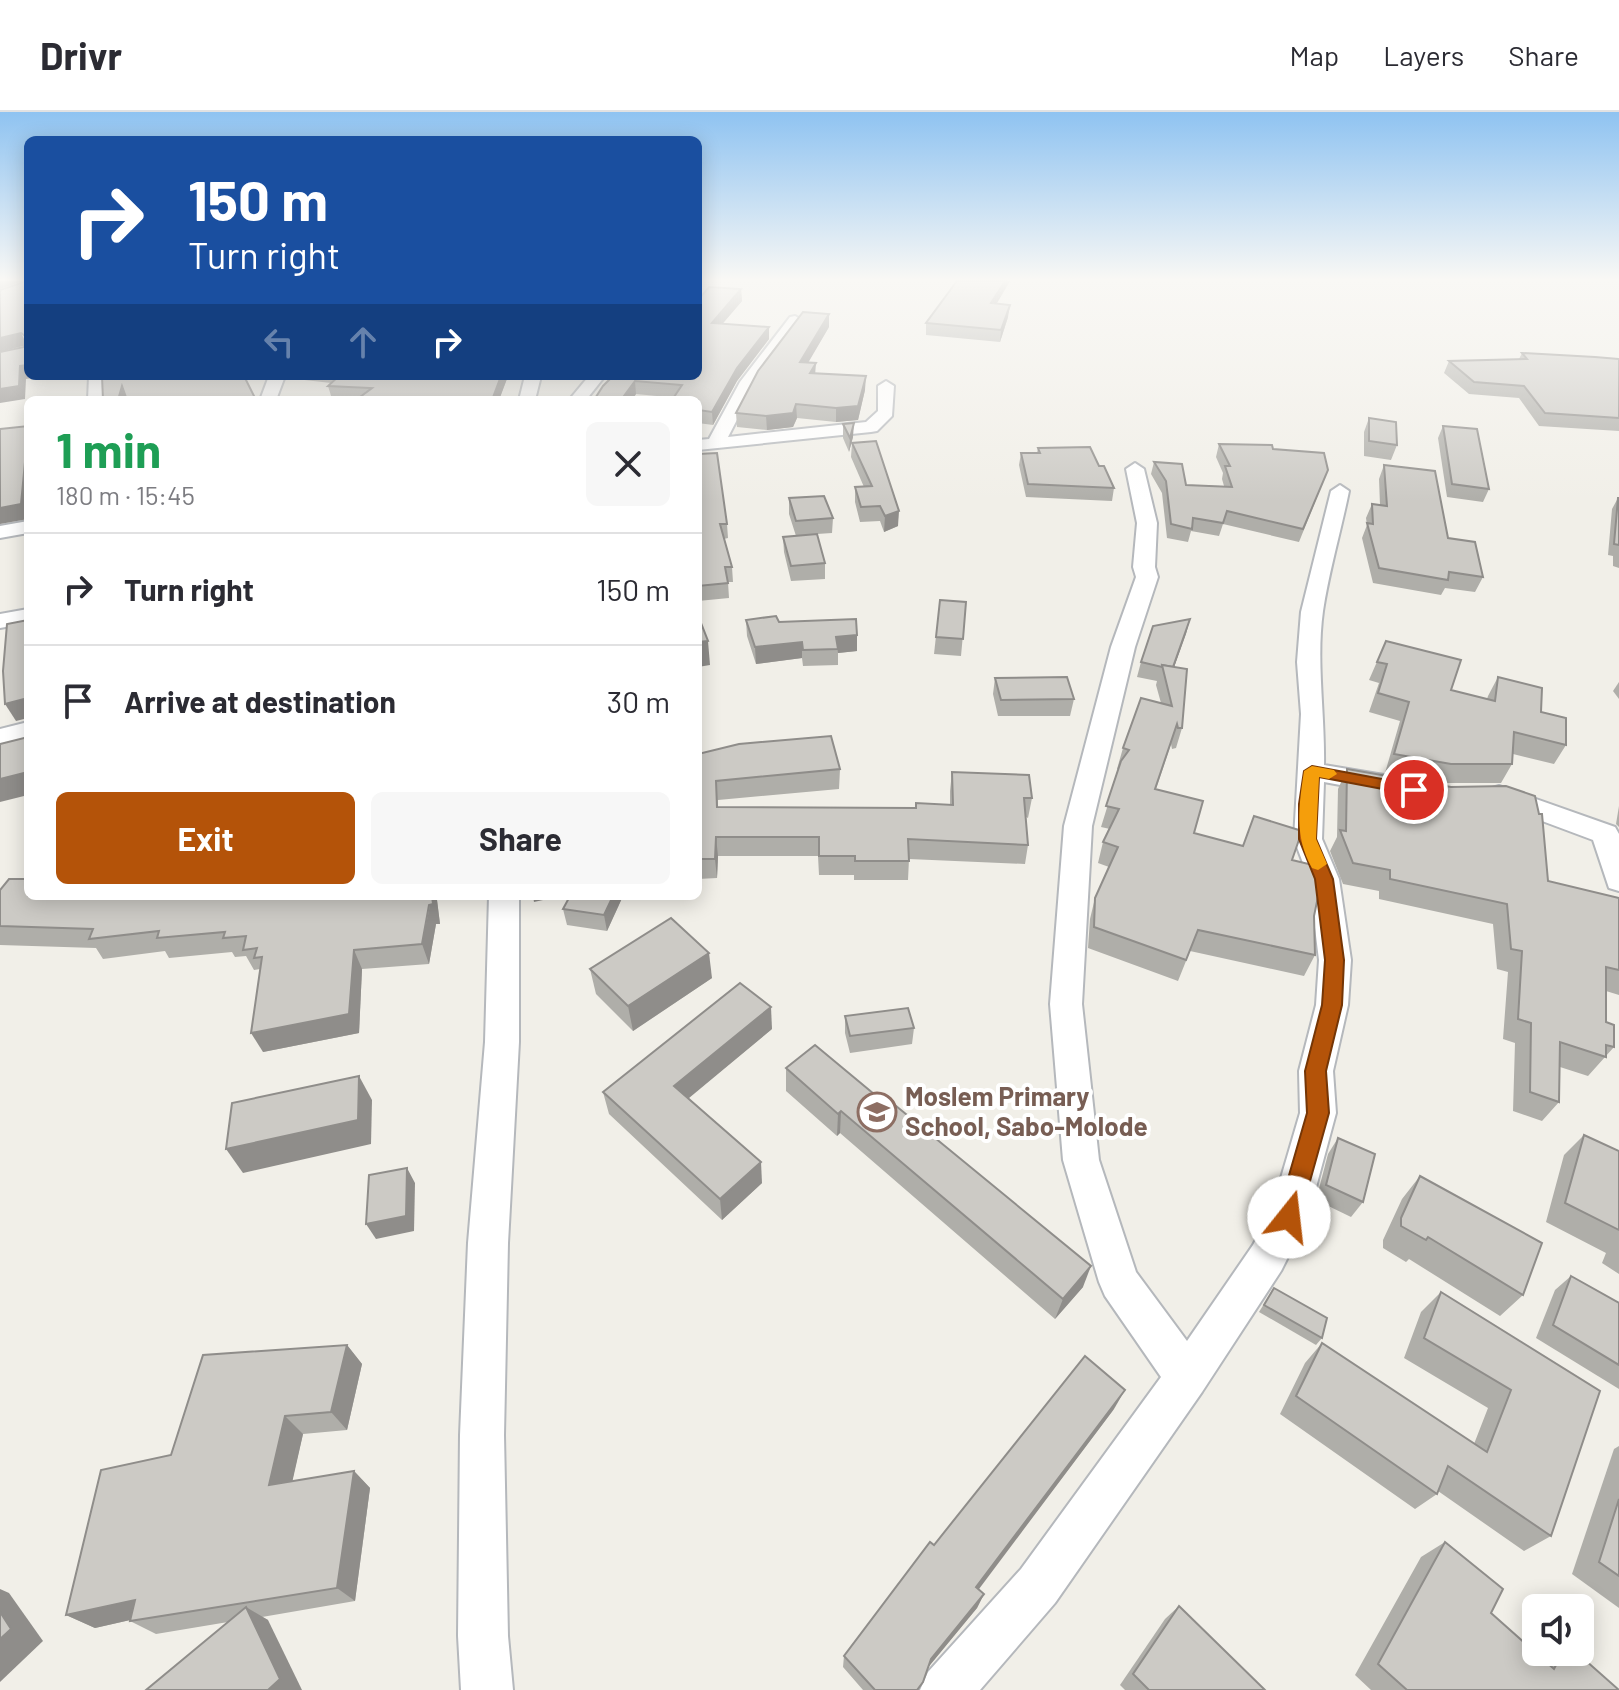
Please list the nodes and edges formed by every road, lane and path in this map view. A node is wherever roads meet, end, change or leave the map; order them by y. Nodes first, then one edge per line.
1 (769, 355) edge
2 (594, 380) edge
3 (886, 386) dead end
4 (580, 396) edge
5 (706, 445) edge
6 (1135, 469) dead end
7 (1340, 491) dead end
8 (24, 528) edge
9 (0, 532) edge
10 (24, 617) edge
11 (0, 621) edge
12 (24, 731) edge
13 (0, 737) edge
14 (1312, 771) junction
15 (1411, 790) edge
16 (1475, 793) edge
17 (1619, 881) edge
18 (504, 900) edge
19 (1187, 1377) junction
20 (487, 1690) edge
21 (946, 1690) edge

1 - 5 street
2 - 4 street
3 - 5 street
6 - 19 street
7 - 14 street
8 - 9 street
10 - 11 street
12 - 13 street
14 - 15 street
14 - 19 street
16 - 17 street
18 - 20 street
19 - 21 street

